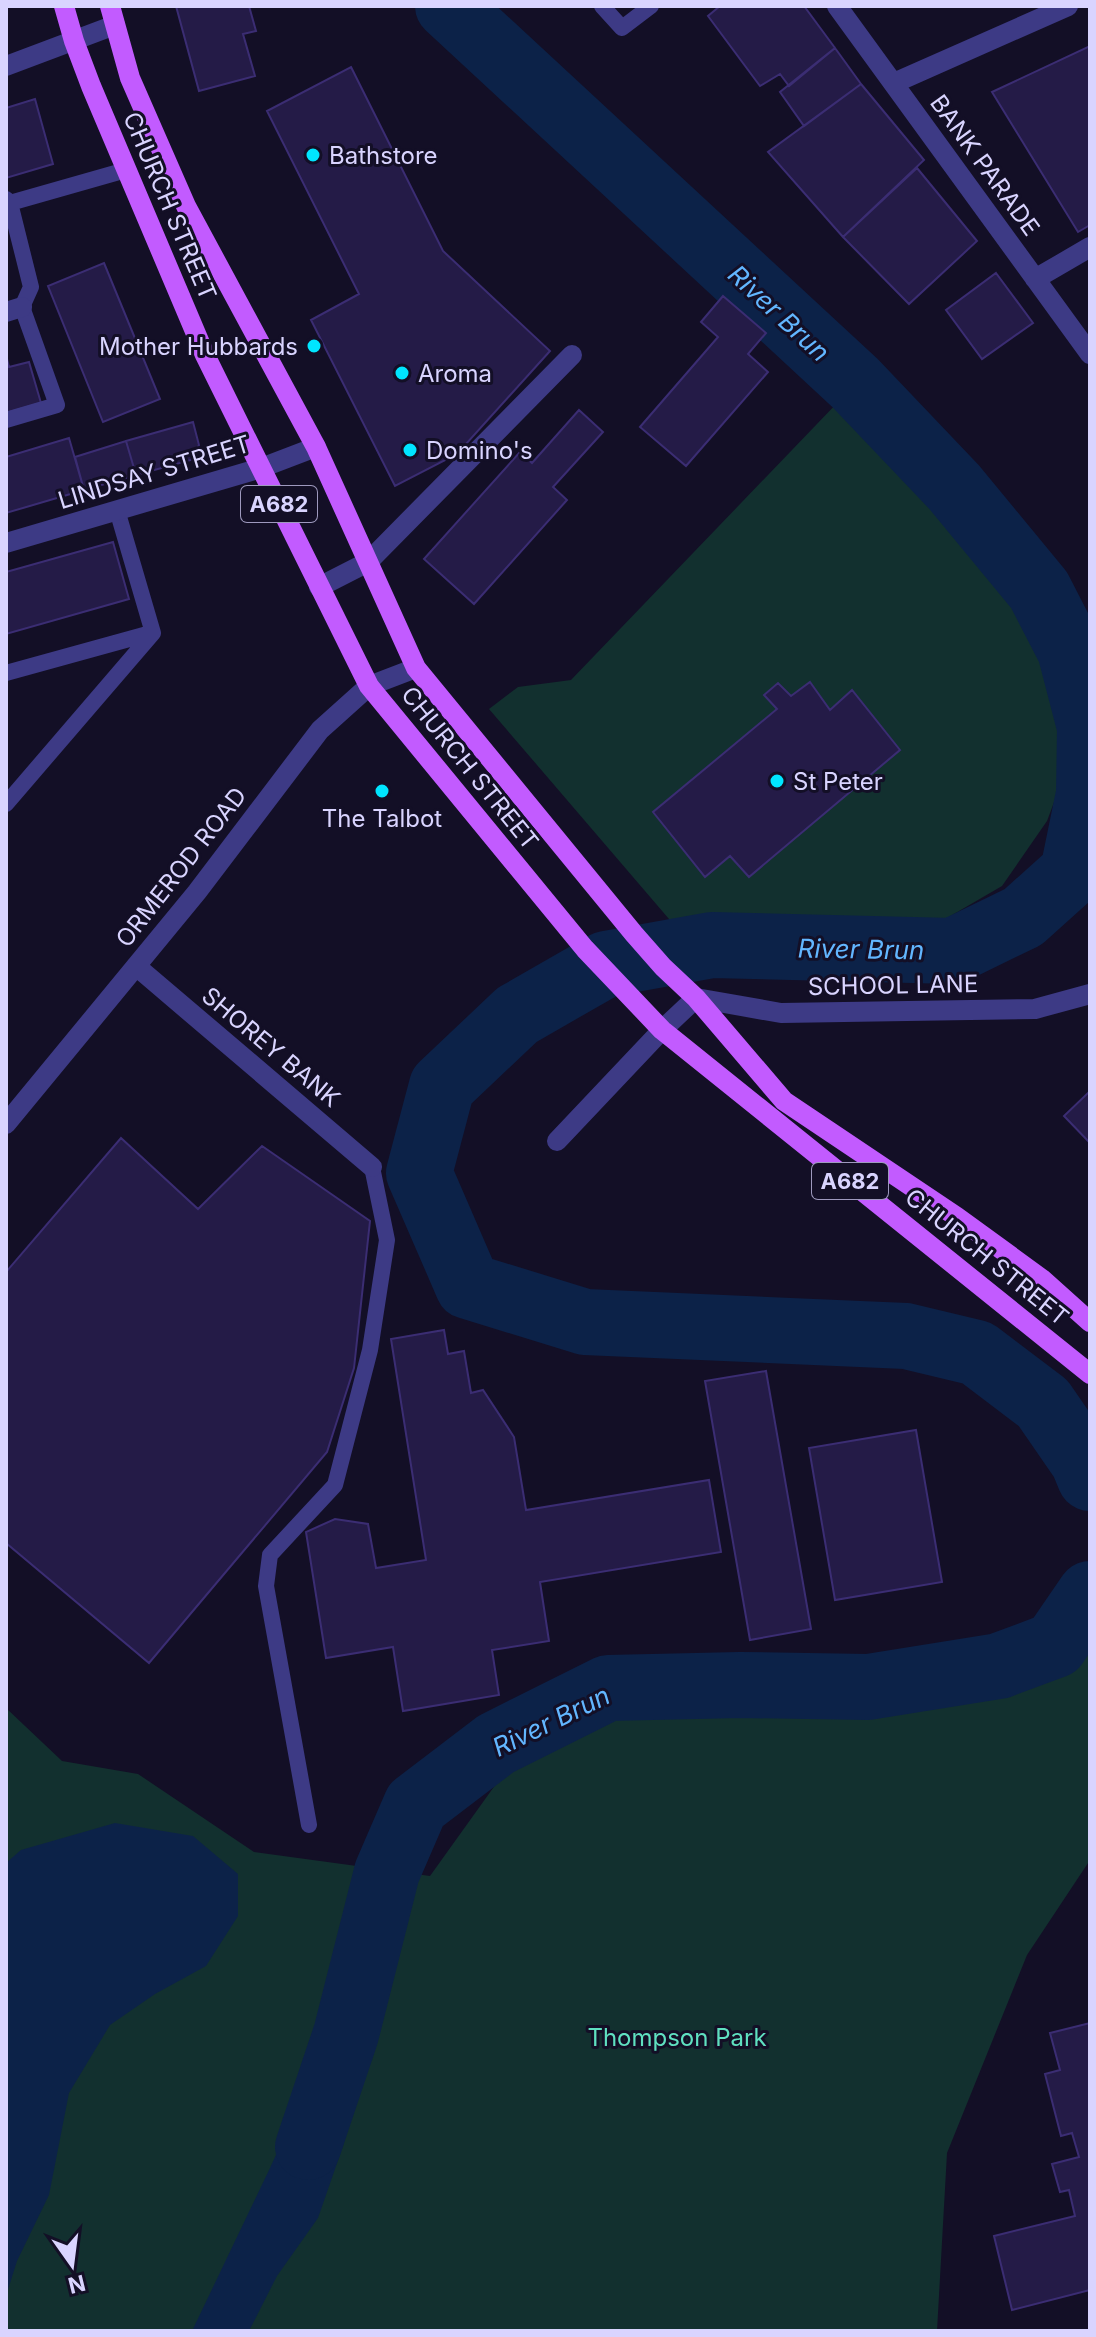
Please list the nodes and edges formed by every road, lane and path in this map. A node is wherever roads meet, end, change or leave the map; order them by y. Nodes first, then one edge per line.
1 (64, 6) edge
2 (602, 6) edge
3 (651, 6) edge
4 (837, 6) edge
5 (1068, 6) edge
6 (113, 15) edge
7 (74, 41) junction
8 (6, 66) edge
9 (894, 83) junction
10 (126, 170) junction
11 (8, 201) edge
12 (1090, 247) edge
13 (1035, 279) junction
14 (14, 310) edge
15 (1090, 354) edge
16 (572, 355) dead end
17 (6, 420) edge
18 (316, 447) junction
19 (261, 468) junction
20 (117, 510) junction
21 (6, 543) edge
22 (368, 562) junction
23 (319, 587) junction
24 (153, 633) junction
25 (416, 668) junction
26 (6, 673) edge
27 (369, 686) junction
28 (6, 804) edge
29 (136, 966) junction
30 (1090, 994) edge
31 (696, 998) junction
32 (662, 1030) junction
33 (6, 1124) edge
34 (557, 1141) dead end
35 (372, 1167) joint
36 (1090, 1322) edge
37 (1090, 1374) edge
38 (309, 1825) dead end

1 - 7 main road, CHURCH STREET / A682
2 - 3 lane
4 - 9 street, BANK PARADE
5 - 9 street
6 - 7 street
6 - 18 main road, CHURCH STREET / A682
7 - 8 street
7 - 10 main road, CHURCH STREET / A682
9 - 13 street, BANK PARADE
10 - 11 lane
10 - 19 main road, CHURCH STREET / A682
11 - 14 lane
12 - 13 street
13 - 15 street, BANK PARADE
14 - 17 lane
16 - 22 street
18 - 19 street, LINDSAY STREET
18 - 22 main road, CHURCH STREET / A682
19 - 20 street, LINDSAY STREET
19 - 23 main road, CHURCH STREET / A682
20 - 21 street, LINDSAY STREET
20 - 24 lane
22 - 23 street
22 - 25 main road, CHURCH STREET / A682
23 - 27 main road, CHURCH STREET / A682
24 - 26 lane
24 - 28 lane
25 - 27 street, ORMEROD ROAD
25 - 31 main road, CHURCH STREET / A682
27 - 29 street, ORMEROD ROAD
27 - 32 main road, CHURCH STREET / A682
29 - 33 street, ORMEROD ROAD
29 - 35 street, SHOREY BANK
30 - 31 street, SCHOOL LANE
31 - 32 street
31 - 36 main road, CHURCH STREET / A682
32 - 34 street
32 - 37 main road, CHURCH STREET / A682
35 - 38 lane

